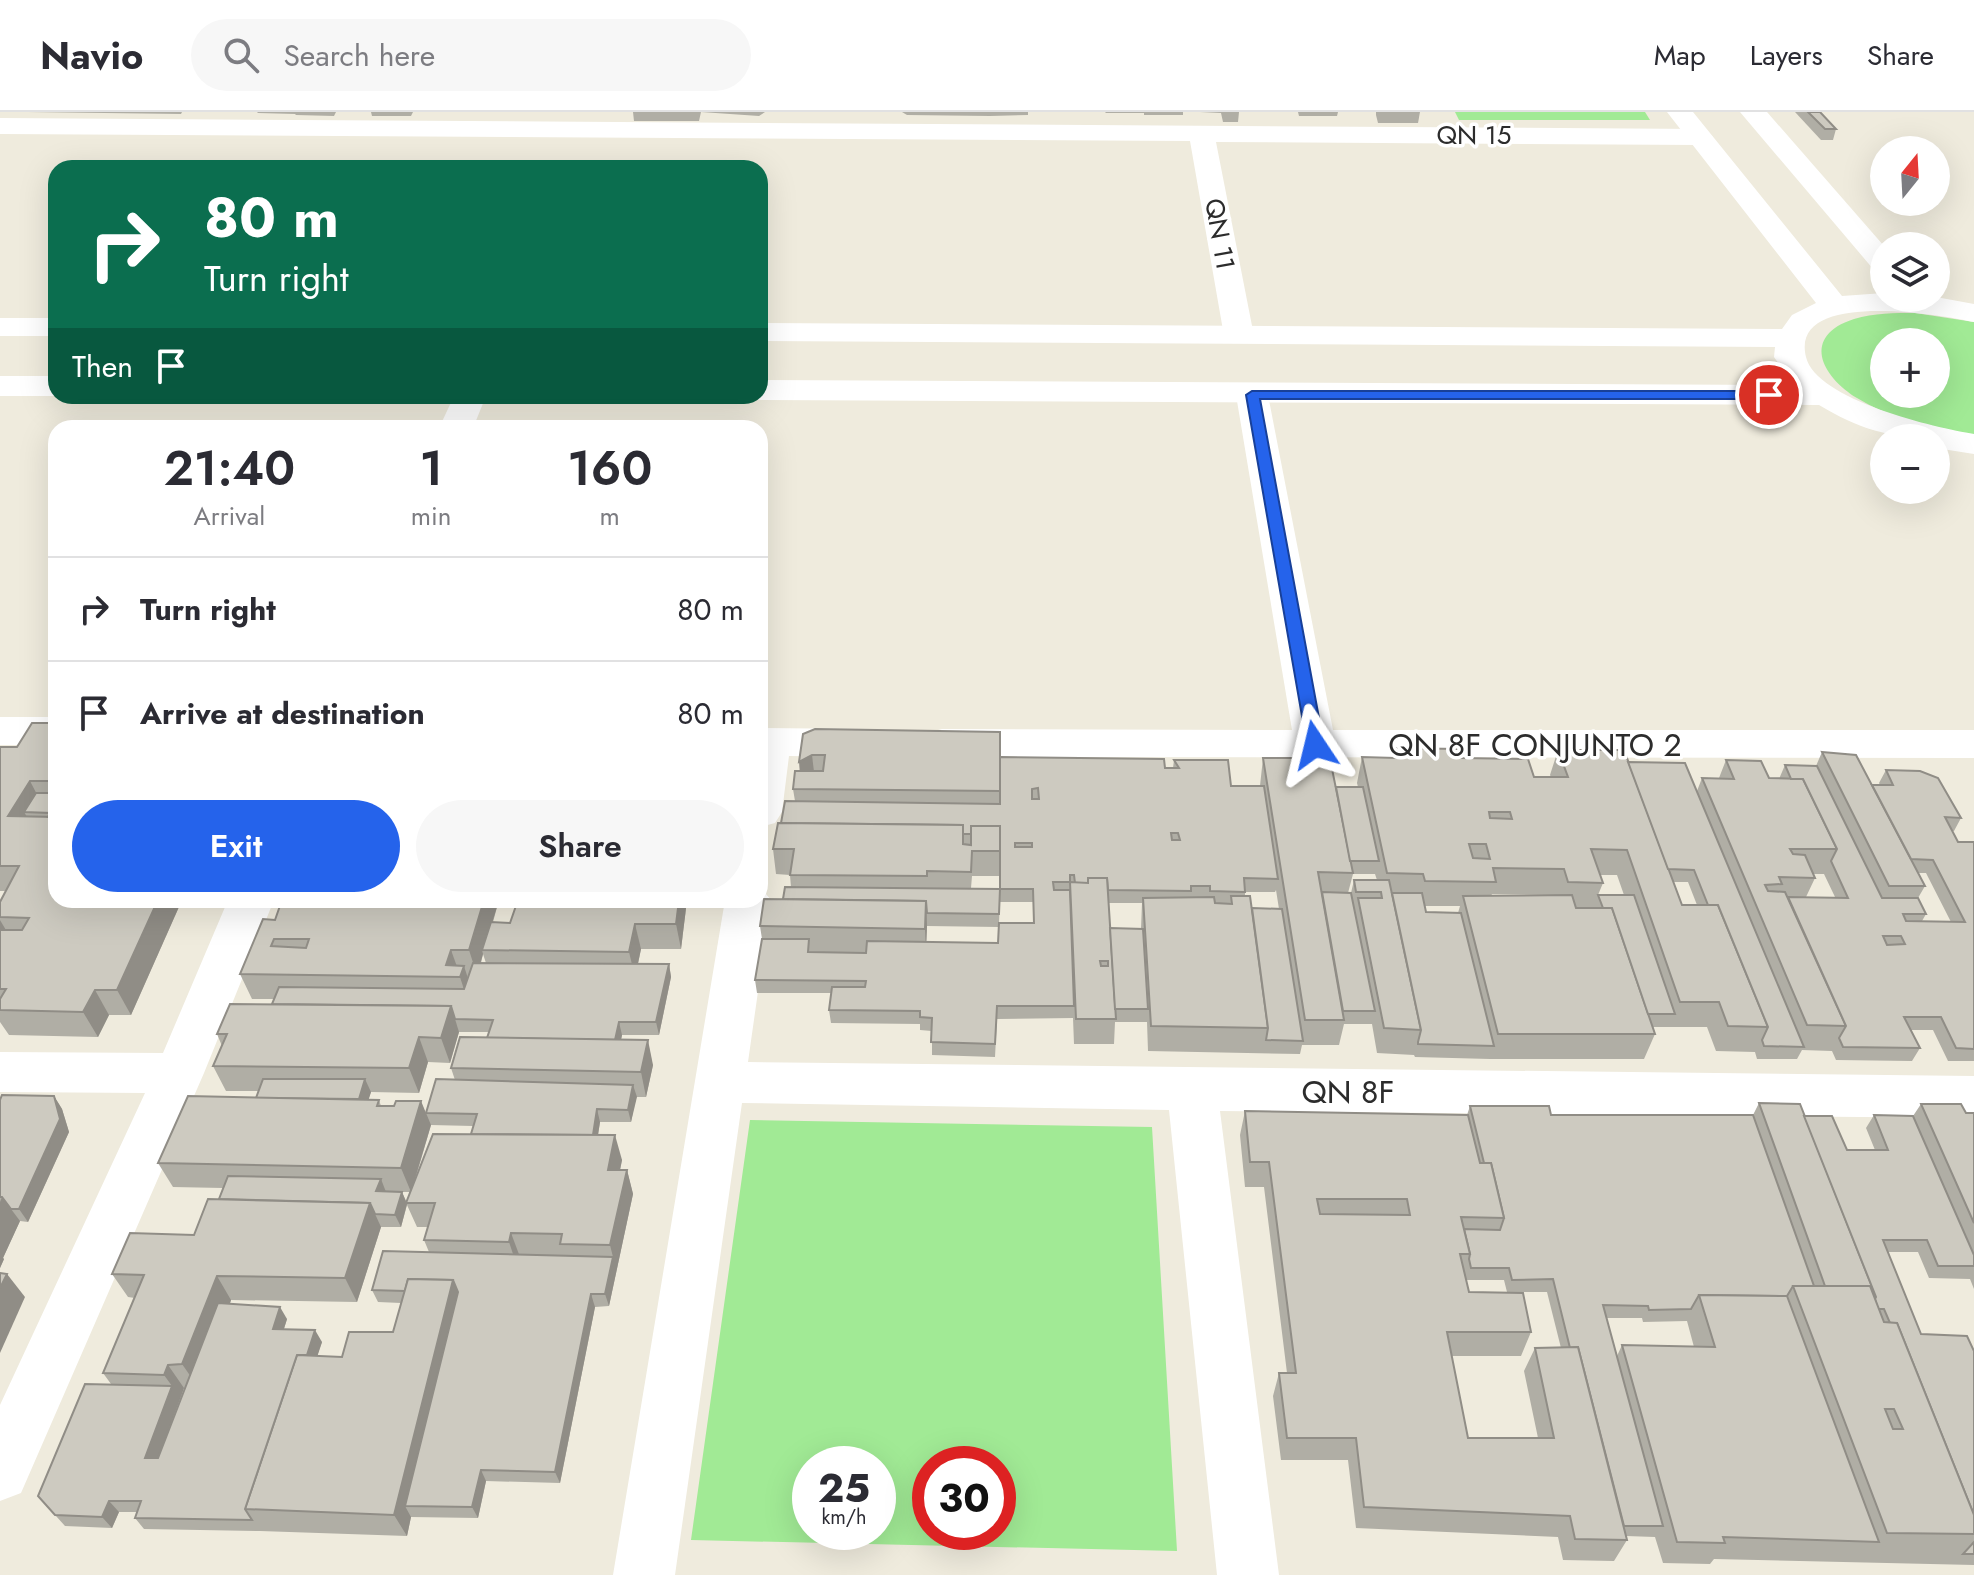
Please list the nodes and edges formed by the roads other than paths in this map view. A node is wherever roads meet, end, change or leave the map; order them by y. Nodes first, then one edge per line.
1 (1680, 112) edge
2 (1753, 112) edge
3 (596, 121) edge
4 (870, 121) edge
5 (1452, 123) edge
6 (0, 126) edge
7 (1201, 133) junction
8 (1700, 137) junction
9 (581, 156) dead end
10 (1870, 248) edge
11 (1870, 302) edge
12 (1835, 307) junction
13 (1950, 308) edge
14 (1974, 313) edge
15 (0, 327) edge
16 (48, 327) edge
17 (768, 332) edge
18 (981, 333) junction
19 (1239, 336) junction
20 (1791, 338) junction
21 (0, 386) edge
22 (48, 386) edge
23 (768, 390) edge
24 (990, 391) junction
25 (1252, 395) junction
26 (1824, 395) junction
27 (1954, 445) edge
28 (0, 731) edge
29 (48, 731) edge
30 (768, 742) edge
31 (1315, 745) junction
32 (1968, 754) edge
33 (248, 908) edge
34 (747, 908) edge
35 (0, 1072) edge
36 (179, 1073) junction
37 (722, 1082) junction
38 (1192, 1090) junction
39 (1974, 1097) edge
40 (0, 1472) edge
41 (644, 1575) edge
42 (1248, 1575) edge

1 - 8 street
2 - 10 street
3 - 4 street, QN 15
3 - 6 street, QN 15
3 - 9 street
4 - 7 street, QN 15
5 - 7 street, QN 15
5 - 8 street, QN 15
7 - 19 street, QN 11
8 - 12 street
11 - 12 street
12 - 20 street
13 - 14 street
15 - 16 street
17 - 18 street
18 - 19 street
18 - 24 street
19 - 20 street
20 - 26 street
21 - 22 street
23 - 24 street
24 - 25 street
25 - 26 street
25 - 31 street
26 - 27 street
28 - 29 street
30 - 31 street, QN 8F CONJUNTO 2
31 - 32 street, QN 8F CONJUNTO 2
33 - 36 street
34 - 37 street
35 - 36 street
36 - 40 street
37 - 38 street, QN 8F
37 - 41 street
38 - 39 street, QN 8F
38 - 42 street

